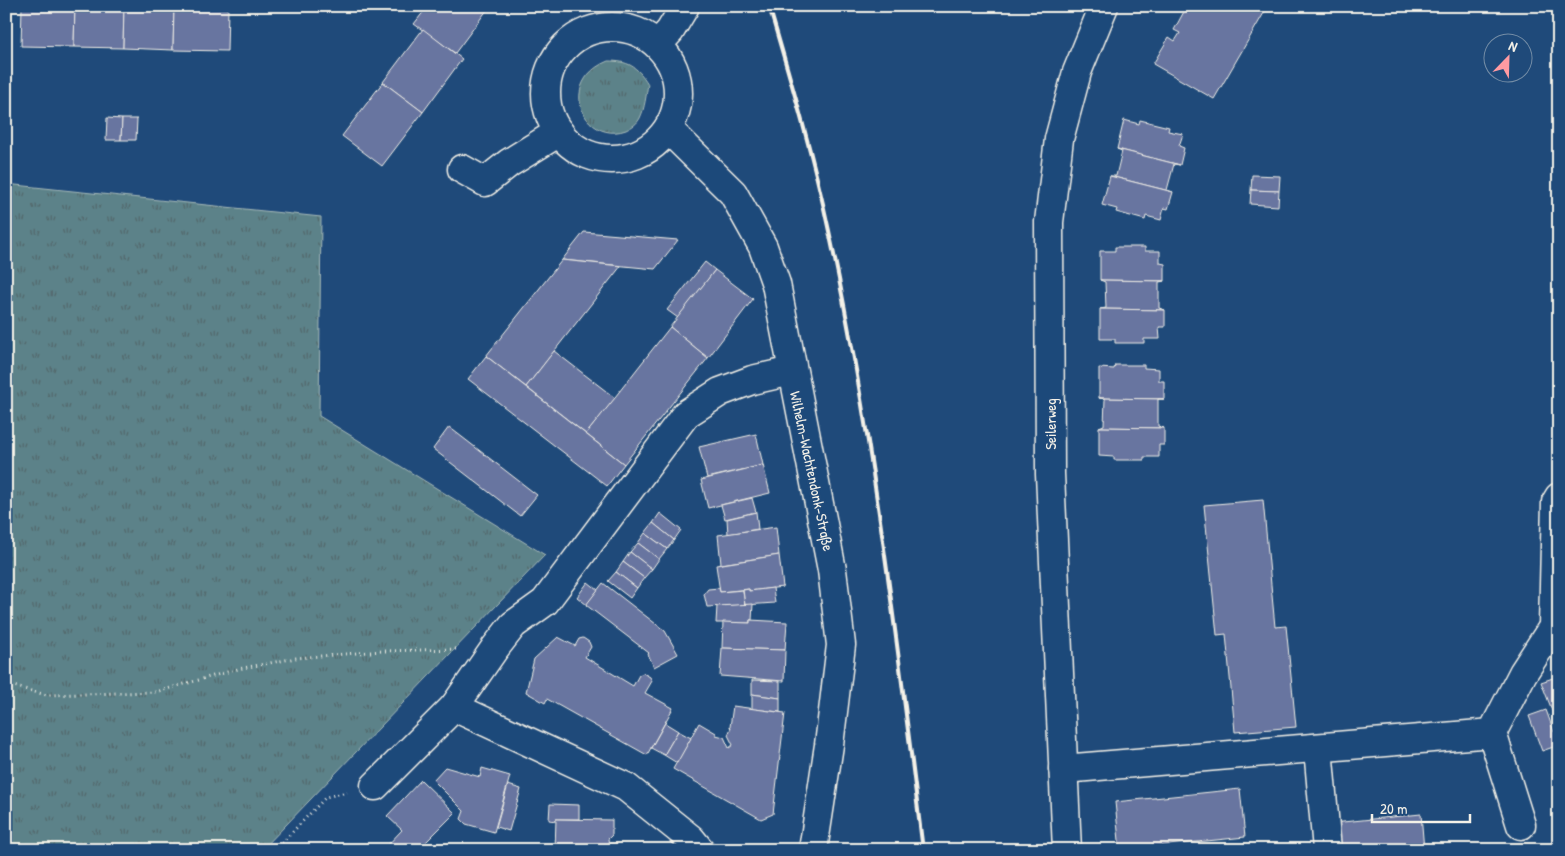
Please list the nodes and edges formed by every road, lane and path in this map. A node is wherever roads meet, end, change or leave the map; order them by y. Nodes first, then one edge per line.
1 (685, 6) edge
2 (1104, 6) edge
3 (609, 17) edge
4 (659, 43) junction
5 (668, 129) junction
6 (559, 132) junction
7 (462, 169) dead end
8 (792, 372) junction
9 (1559, 497) edge
10 (1556, 626) edge
11 (495, 648) junction
12 (6, 684) edge
13 (454, 707) junction
14 (1492, 733) junction
15 (1318, 748) junction
16 (1063, 769) junction
17 (376, 786) joint
18 (1521, 825) dead end
19 (276, 850) edge
20 (700, 850) edge
21 (813, 850) edge
22 (1067, 850) edge
23 (1327, 850) edge

1 - 4 street
2 - 16 street, Seilerweg
3 - 4 street
3 - 6 street
4 - 5 street
5 - 6 street
5 - 8 street, Wilhelm-Wachtendonk-Straße
6 - 7 street
8 - 11 street
8 - 21 street, Wilhelm-Wachtendonk-Straße
9 - 10 street
10 - 14 street
11 - 12 path
11 - 13 street
13 - 17 street
13 - 20 street
14 - 15 street
14 - 18 street
15 - 16 street
15 - 23 street
16 - 22 street, Seilerweg
17 - 19 path

